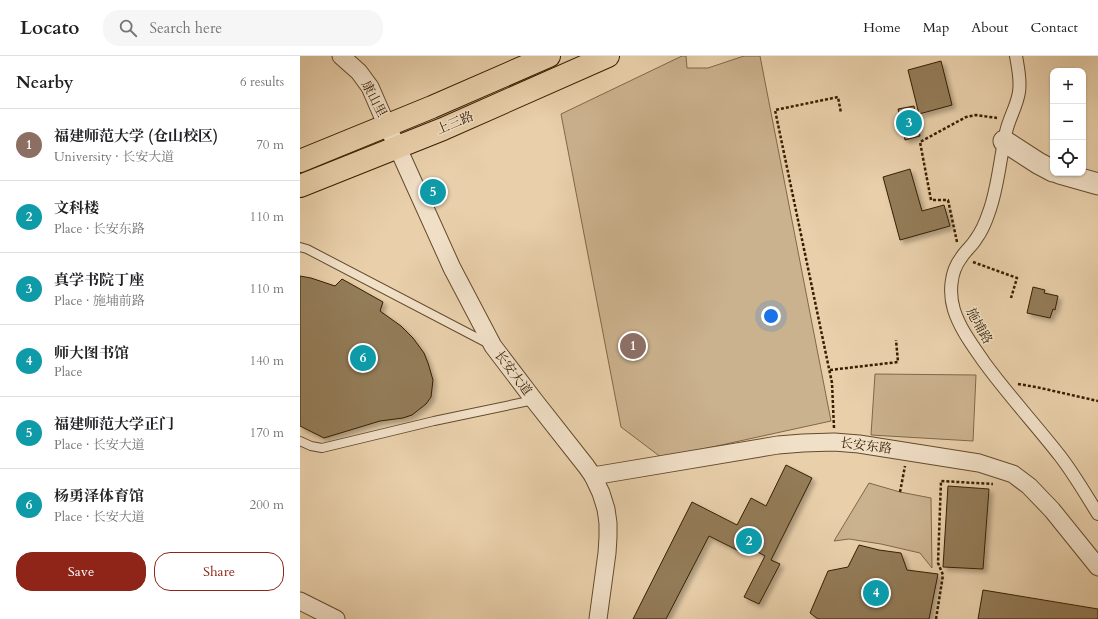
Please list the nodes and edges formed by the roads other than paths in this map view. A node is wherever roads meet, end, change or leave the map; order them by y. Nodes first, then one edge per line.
1 (341, 56) edge
2 (550, 56) edge
3 (608, 56) edge
4 (1016, 56) edge
5 (387, 126) junction
6 (1004, 141) junction
7 (397, 146) junction
8 (300, 161) edge
9 (1050, 169) edge
10 (1070, 176) edge
11 (1098, 184) edge
12 (300, 186) edge
13 (300, 247) edge
14 (493, 346) junction
15 (534, 400) junction
16 (300, 441) edge
17 (593, 476) junction
18 (1098, 514) edge
19 (1098, 567) edge
20 (300, 601) edge
21 (336, 619) edge
22 (598, 619) edge

1 - 5 street, 康山里
2 - 5 main road, 上三路
3 - 7 main road, 上三路
4 - 6 street, 施埔路
5 - 7 street, 长安大道
5 - 8 main road, 上三路
6 - 9 street
6 - 18 street, 施埔路
7 - 12 main road, 上三路
7 - 14 street, 长安大道
10 - 11 street
13 - 14 lane
14 - 15 street, 长安大道
15 - 16 lane
15 - 17 street, 长安大道
17 - 19 street, 长安东路
17 - 22 street, 长安大道
20 - 21 street

